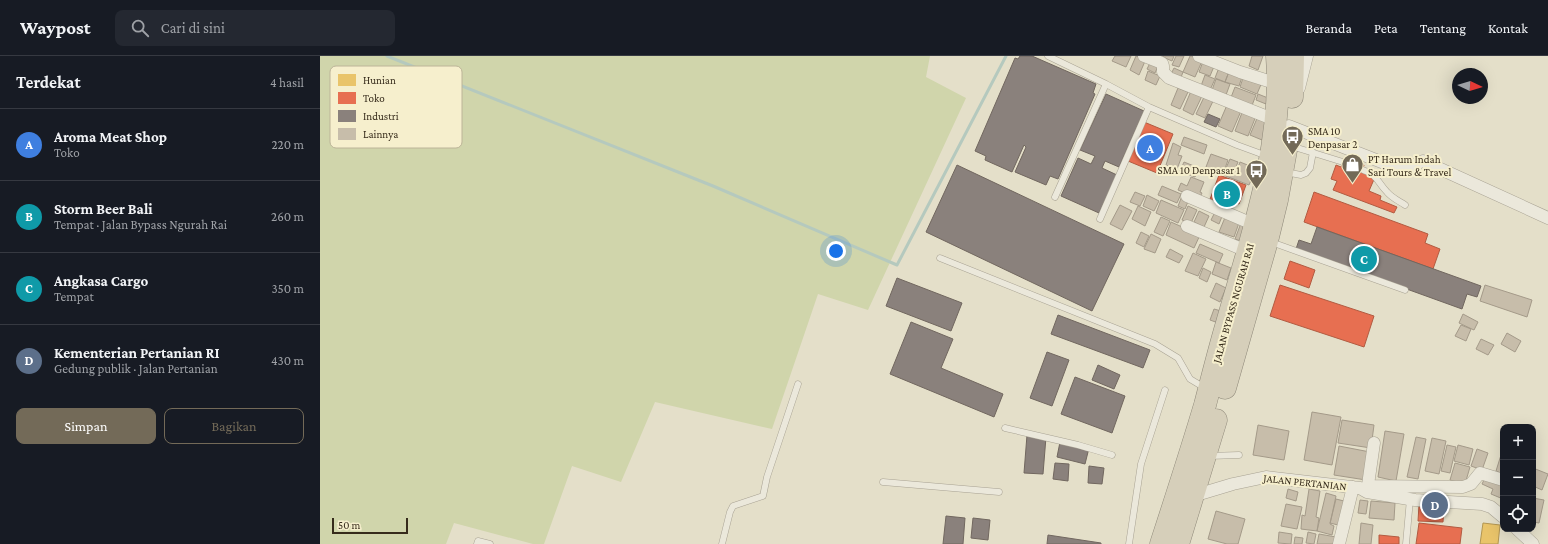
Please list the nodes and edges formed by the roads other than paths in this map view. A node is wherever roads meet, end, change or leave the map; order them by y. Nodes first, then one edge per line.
1 (1048, 56) edge
2 (1144, 56) edge
3 (1199, 56) edge
4 (1277, 56) edge
5 (1293, 56) edge
6 (1307, 56) edge
7 (1106, 84) junction
8 (1285, 89) junction
9 (1150, 107) junction
10 (1281, 144) junction
11 (1312, 152) junction
12 (1343, 162) dead end
13 (1363, 170) dead end
14 (1187, 196) dead end
15 (1055, 197) dead end
16 (1405, 205) dead end
17 (1548, 218) edge
18 (1100, 219) dead end
19 (1188, 226) dead end
20 (1257, 239) junction
21 (940, 258) dead end
22 (1405, 290) dead end
23 (798, 384) dead end
24 (1165, 390) dead end
25 (1208, 390) junction
26 (1005, 428) dead end
27 (1374, 443) dead end
28 (1112, 455) dead end
29 (1239, 455) dead end
30 (1205, 457) junction
31 (1500, 479) edge
32 (883, 482) dead end
33 (1362, 488) junction
34 (999, 492) dead end
35 (1410, 499) junction
36 (1184, 507) junction
37 (1500, 514) edge
38 (1520, 532) edge
39 (477, 544) edge
40 (490, 544) edge
41 (722, 544) edge
42 (1129, 544) edge
43 (1161, 544) edge
44 (1178, 544) edge
45 (1339, 544) edge
46 (1406, 544) edge
47 (1533, 544) edge

1 - 7 lane
2 - 10 street
3 - 8 street
4 - 8 highway, JALAN BYPASS NGURAH RAI
5 - 8 highway, JALAN BYPASS NGURAH RAI
6 - 8 street
7 - 9 lane
7 - 15 lane
8 - 10 highway, JALAN BYPASS NGURAH RAI
9 - 10 lane
9 - 18 lane
10 - 11 lane
10 - 11 lane
10 - 17 street
10 - 20 highway, JALAN BYPASS NGURAH RAI
11 - 12 lane
13 - 16 lane
14 - 20 street
19 - 20 street
20 - 22 lane
20 - 25 highway, JALAN BYPASS NGURAH RAI
20 - 30 highway, JALAN BYPASS NGURAH RAI
21 - 25 lane
23 - 41 lane
24 - 42 lane
25 - 36 highway, JALAN BYPASS NGURAH RAI
26 - 28 lane
27 - 33 street
29 - 30 lane
30 - 36 highway, JALAN BYPASS NGURAH RAI
31 - 33 street
32 - 34 lane
33 - 35 street, JALAN PERTANIAN
33 - 36 street, JALAN PERTANIAN
33 - 45 street
35 - 37 street, JALAN PERTANIAN
35 - 46 lane
36 - 43 highway, JALAN BYPASS NGURAH RAI
36 - 44 highway, JALAN BYPASS NGURAH RAI
38 - 47 street
39 - 40 lane

